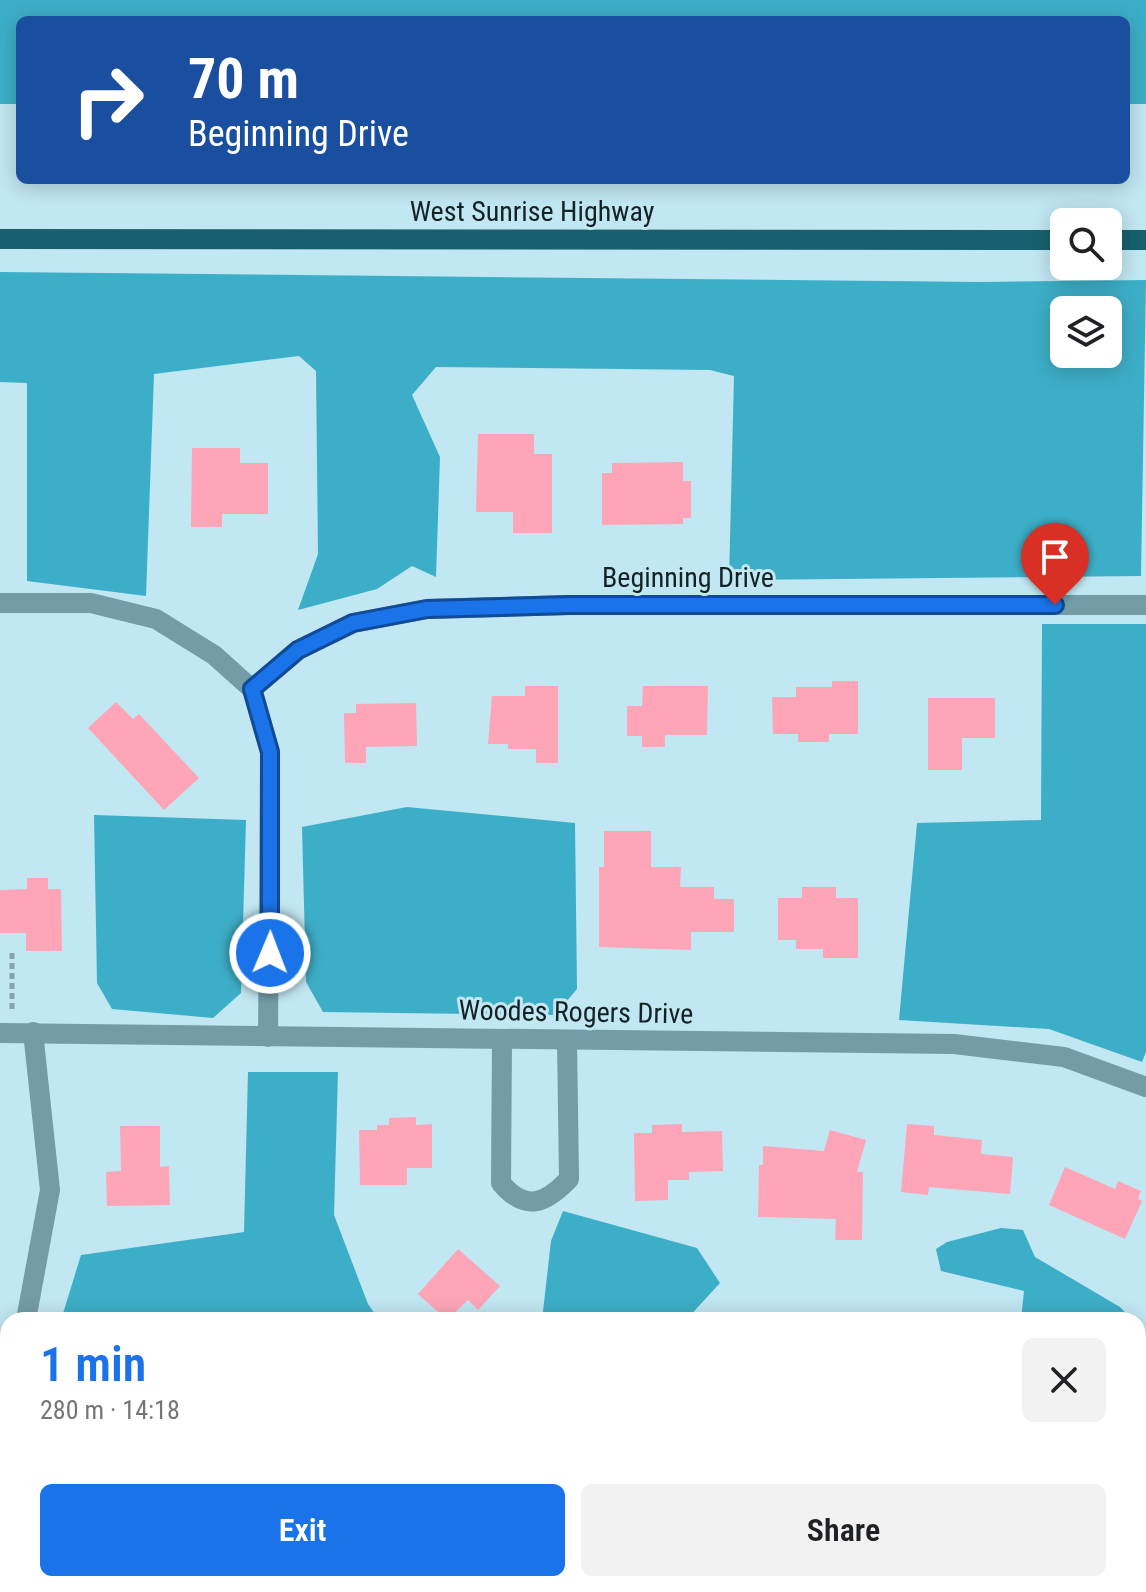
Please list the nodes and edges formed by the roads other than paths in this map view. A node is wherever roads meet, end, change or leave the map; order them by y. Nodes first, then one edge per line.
1 (0, 239) edge
2 (1050, 240) edge
3 (1122, 240) edge
4 (1146, 240) edge
5 (0, 603) edge
6 (1146, 605) edge
7 (252, 689) junction
8 (33, 1032) junction
9 (6, 1033) edge
10 (268, 1037) junction
11 (502, 1039) junction
12 (567, 1040) junction
13 (1146, 1087) edge
14 (27, 1312) edge

1 - 2 main road, West Sunrise Highway
3 - 4 main road
5 - 7 street
6 - 7 street, Beginning Drive
7 - 10 street
8 - 9 street, Woodes Rogers Drive
8 - 10 street, Woodes Rogers Drive
8 - 14 street
10 - 11 street, Woodes Rogers Drive
11 - 12 street, Woodes Rogers Drive
11 - 12 street
12 - 13 street, Woodes Rogers Drive

